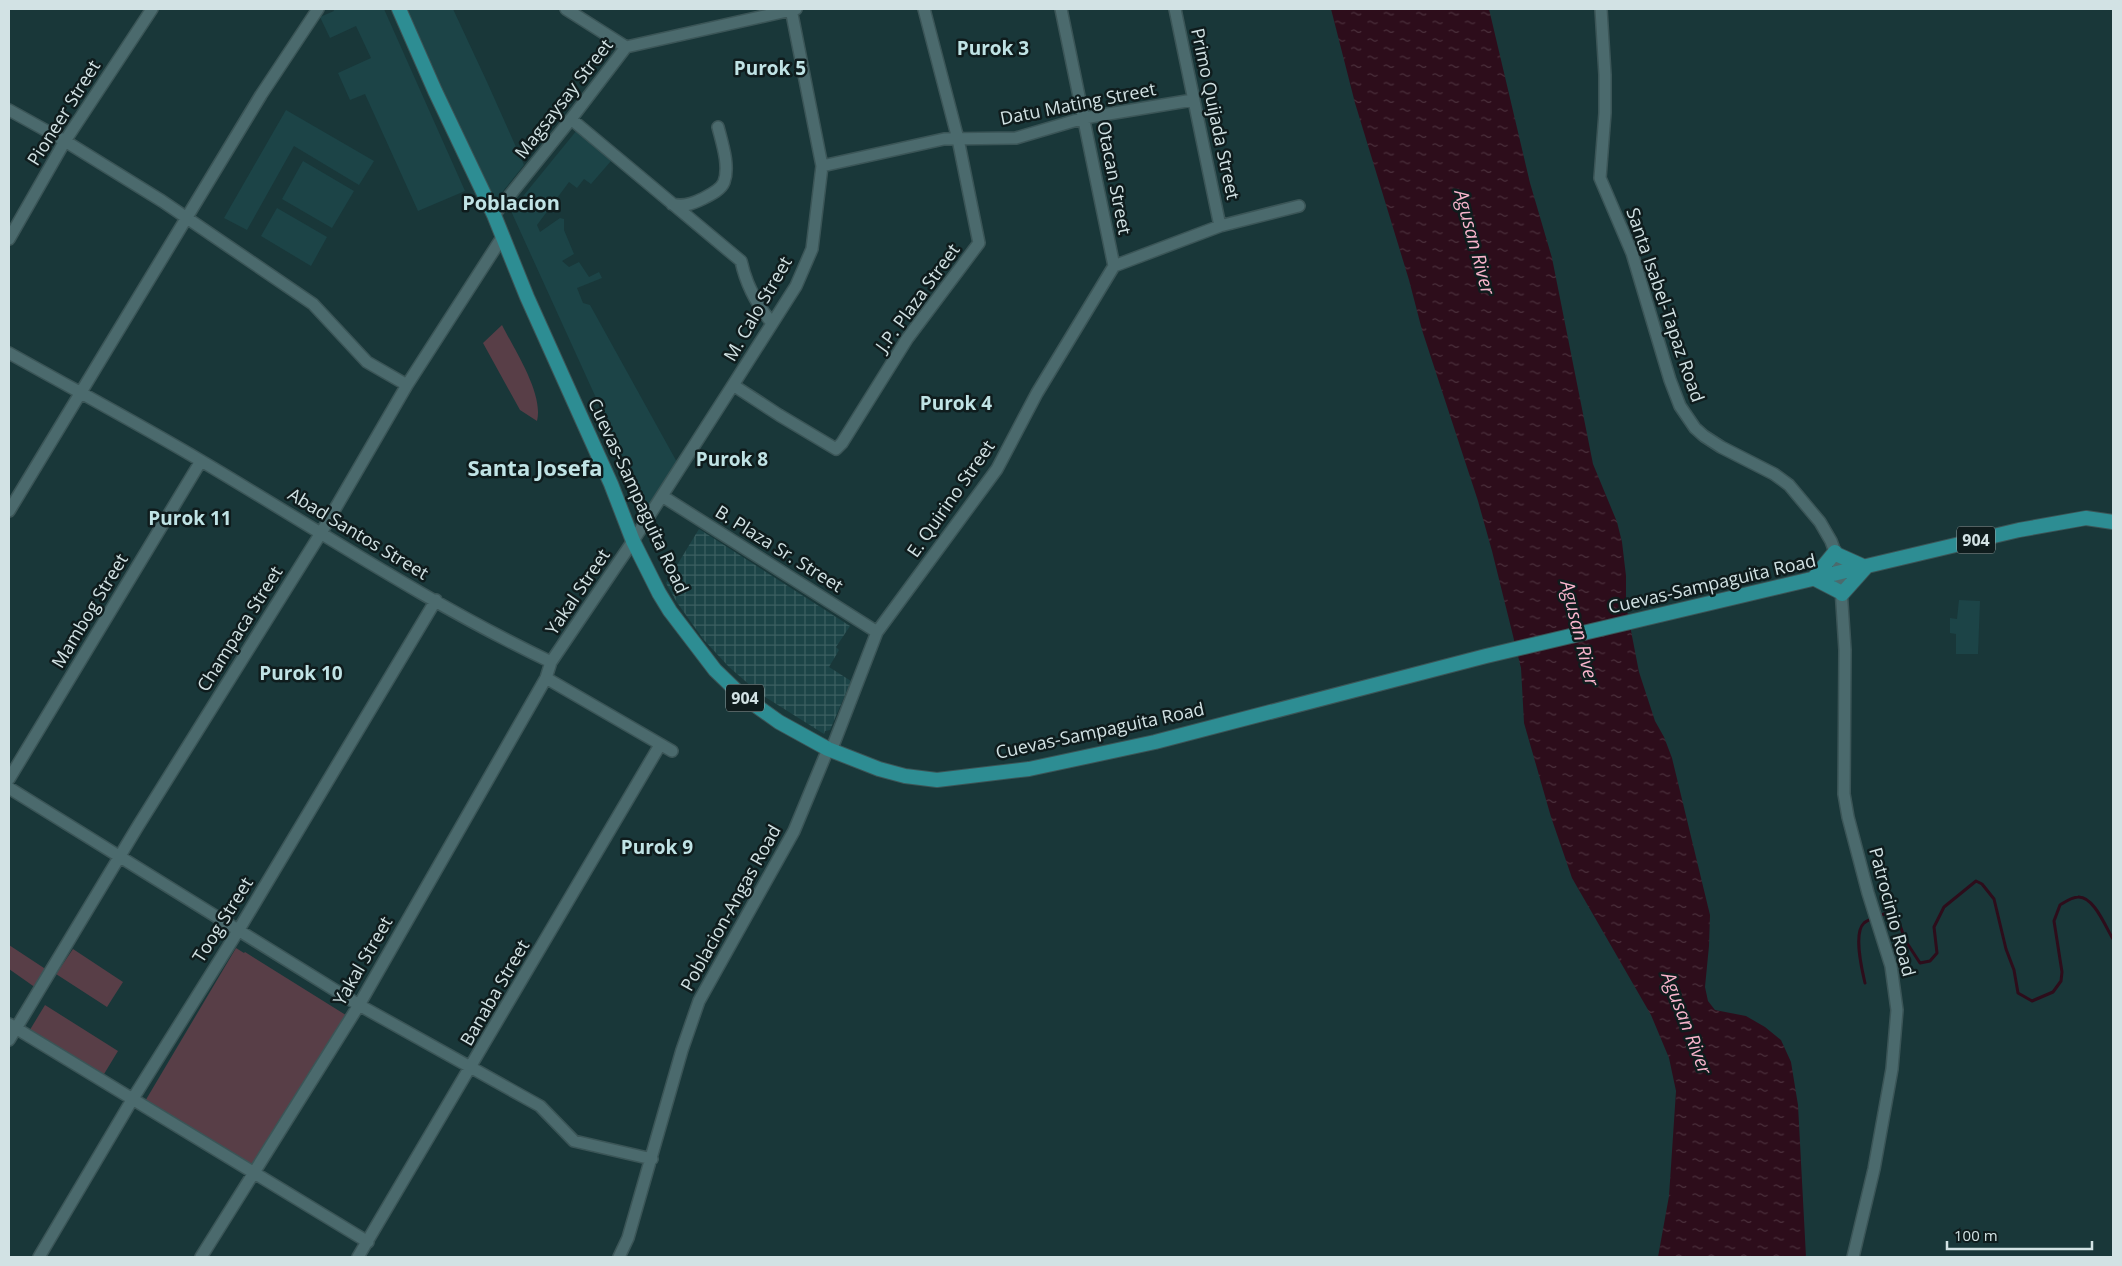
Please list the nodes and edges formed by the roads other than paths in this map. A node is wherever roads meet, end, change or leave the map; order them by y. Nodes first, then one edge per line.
1 (152, 9) edge
2 (318, 9) edge
3 (400, 9) edge
4 (566, 9) edge
5 (793, 9) edge
6 (924, 9) edge
7 (1061, 9) edge
8 (1175, 9) edge
9 (1601, 9) edge
10 (626, 46) junction
11 (1193, 100) junction
12 (9, 110) edge
13 (1084, 118) junction
14 (571, 119) junction
15 (718, 127) dead end
16 (958, 139) junction
17 (65, 141) junction
18 (822, 166) junction
19 (672, 204) junction
20 (1299, 206) dead end
21 (494, 215) junction
22 (188, 219) junction
23 (1220, 226) junction
24 (502, 236) junction
25 (9, 239) edge
26 (1114, 266) junction
27 (772, 323) junction
28 (9, 353) edge
29 (407, 385) junction
30 (734, 385) junction
31 (79, 393) junction
32 (201, 461) junction
33 (662, 496) junction
34 (9, 511) edge
35 (2113, 522) edge
36 (320, 533) junction
37 (633, 541) junction
38 (1836, 553) junction
39 (1866, 566) junction
40 (1840, 573) junction
41 (1814, 579) junction
42 (1842, 594) junction
43 (436, 600) junction
44 (877, 632) junction
45 (551, 662) junction
46 (546, 678) junction
47 (660, 745) junction
48 (830, 750) junction
49 (672, 751) dead end
50 (9, 779) edge
51 (9, 788) edge
52 (120, 856) junction
53 (238, 931) junction
54 (359, 1005) junction
55 (12, 1026) edge
56 (9, 1040) edge
57 (471, 1068) junction
58 (132, 1100) junction
59 (652, 1159) junction
60 (253, 1172) junction
61 (368, 1242) junction
62 (39, 1257) edge
63 (201, 1257) edge
64 (358, 1257) edge
65 (619, 1257) edge
66 (1853, 1257) edge

1 - 17 street, Pioneer Street
2 - 22 street
3 - 21 main road, Cuevas-Sampaguita Road / 904
4 - 10 street
5 - 10 street, Magsaysay Street
5 - 18 street, M. Calo Street
6 - 16 street, J.P. Plaza Street
7 - 13 street, Otacan Street
8 - 11 street, Primo Quijada Street
9 - 38 street, Santa Isabel-Tapaz Road
10 - 14 street, Magsaysay Street
11 - 13 street, Datu Mating Street
11 - 23 street, Primo Quijada Street
12 - 17 street
13 - 16 street, Datu Mating Street
13 - 26 street, Otacan Street
14 - 19 street
14 - 21 street, Magsaysay Street
15 - 19 street
16 - 18 street, Datu Mating Street
16 - 30 street, J.P. Plaza Street
17 - 22 street
17 - 25 street, Pioneer Street
18 - 27 street, M. Calo Street
19 - 27 street
20 - 23 street
21 - 24 main road, Cuevas-Sampaguita Road / 904
22 - 29 street
22 - 31 street
23 - 26 street
24 - 29 street, Champaca Street
24 - 37 main road, Cuevas-Sampaguita Road / 904
26 - 44 street, E. Quirino Street
27 - 30 street, M. Calo Street
28 - 31 street, Abad Santos Street
29 - 36 street, Champaca Street
30 - 33 street, M. Calo Street
31 - 32 street, Abad Santos Street
31 - 34 street
32 - 36 street, Abad Santos Street
32 - 50 street, Mambog Street
33 - 37 street, M. Calo Street
33 - 44 street, B. Plaza Sr. Street
35 - 39 main road, Cuevas-Sampaguita Road / 904
36 - 43 street, Abad Santos Street
36 - 52 street, Champaca Street
37 - 45 street, Yakal Street
37 - 48 main road, Cuevas-Sampaguita Road / 904
38 - 39 main road
38 - 40 street, Santa Isabel-Tapaz Road
38 - 41 main road
39 - 40 main road, Cuevas-Sampaguita Road / 904
39 - 42 main road
40 - 41 main road, Cuevas-Sampaguita Road / 904
40 - 42 street, Patrocinio Road
41 - 42 main road
41 - 48 main road, Cuevas-Sampaguita Road / 904
42 - 66 street, Patrocinio Road
43 - 45 street, Abad Santos Street
43 - 53 street, Toog Street
44 - 48 street, E. Quirino Street
45 - 46 street
46 - 47 street
46 - 54 street, Yakal Street
47 - 49 street
47 - 57 street, Banaba Street
48 - 59 street, Poblacion-Angas Road
51 - 52 street
52 - 53 street
52 - 55 street, Champaca Street
53 - 54 street
53 - 58 street, Toog Street
54 - 57 street
54 - 60 street, Yakal Street
55 - 56 street, Champaca Street
55 - 58 street
57 - 59 street
57 - 61 street, Banaba Street
58 - 60 street
58 - 62 street, Toog Street
59 - 65 street, Poblacion-Angas Road
60 - 61 street
60 - 63 street, Yakal Street
61 - 64 street, Banaba Street

